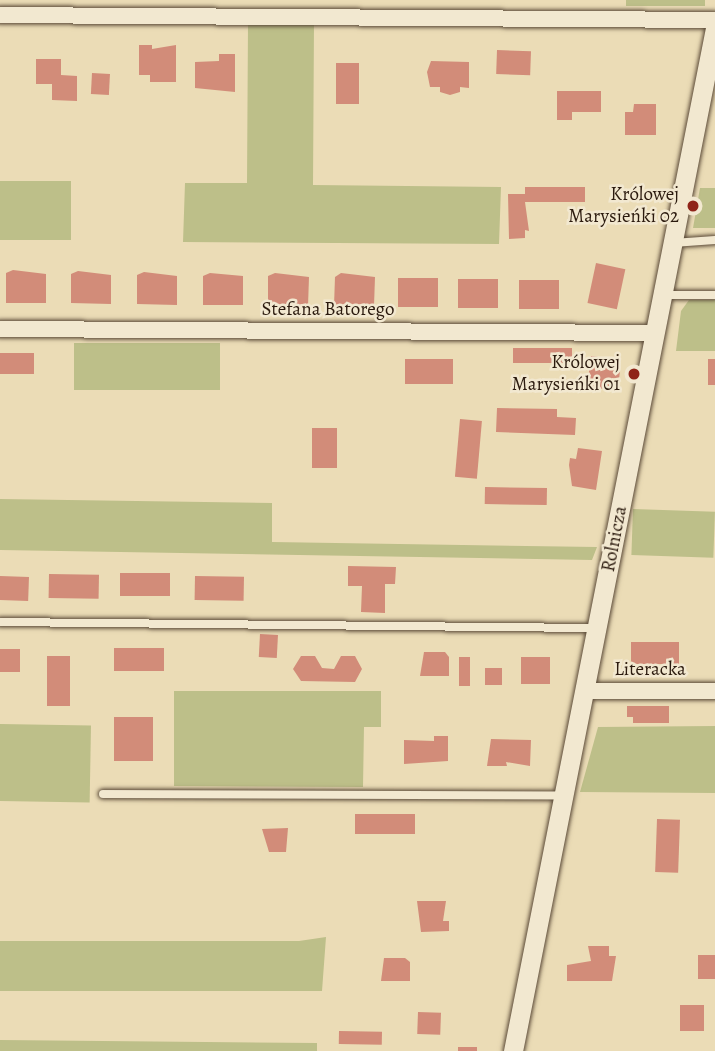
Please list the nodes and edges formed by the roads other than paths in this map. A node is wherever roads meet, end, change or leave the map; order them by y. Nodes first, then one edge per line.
1 (0, 15) edge
2 (715, 20) edge
3 (715, 28) edge
4 (715, 240) edge
5 (673, 243) junction
6 (664, 295) junction
7 (715, 295) edge
8 (0, 329) edge
9 (656, 333) junction
10 (0, 622) edge
11 (598, 628) junction
12 (585, 691) junction
13 (715, 691) edge
14 (103, 794) dead end
15 (564, 796) junction
16 (513, 1051) edge

1 - 2 street
3 - 5 street, Rolnicza
4 - 5 lane
5 - 6 street, Rolnicza
6 - 7 lane
6 - 9 street, Rolnicza
8 - 9 street, Stefana Batorego
9 - 11 street, Rolnicza
10 - 11 lane
11 - 12 street, Rolnicza
12 - 13 street, Literacka
12 - 15 street, Rolnicza
14 - 15 lane
15 - 16 street, Rolnicza

